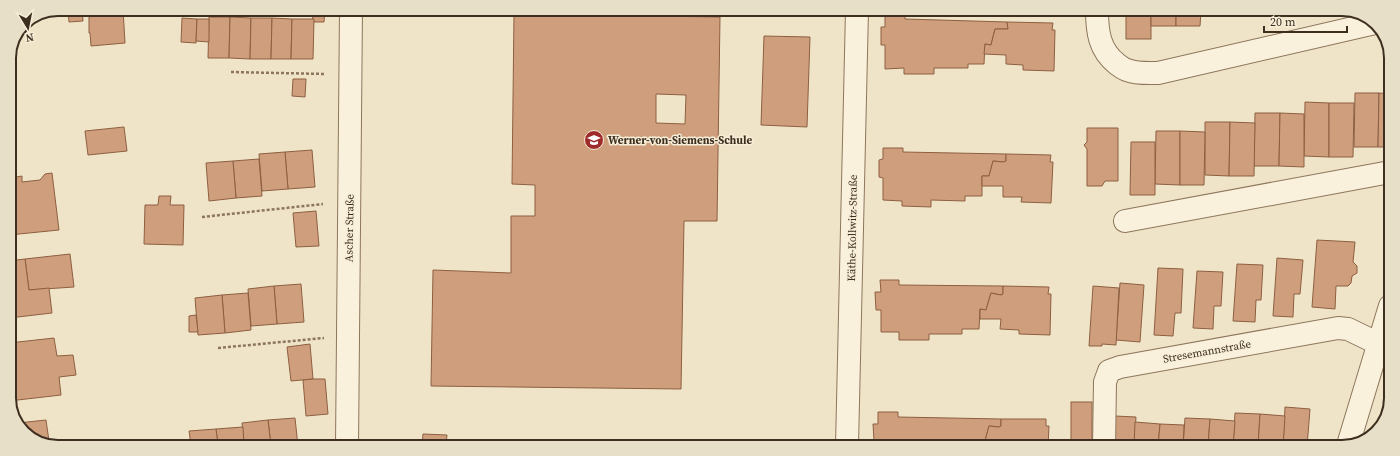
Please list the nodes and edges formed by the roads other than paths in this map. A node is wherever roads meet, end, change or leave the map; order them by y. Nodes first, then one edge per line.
1 (351, 16) edge
2 (857, 16) edge
3 (1097, 16) edge
4 (1367, 25) edge
5 (1384, 173) edge
6 (1125, 221) dead end
7 (1384, 325) edge
8 (1378, 344) junction
9 (1350, 439) edge
10 (348, 440) edge
11 (847, 440) edge
12 (1104, 440) edge

1 - 10 street, Ascher Straße
2 - 11 street, Käthe-Kollwitz-Straße
3 - 4 street
5 - 6 street
7 - 8 street
8 - 9 street
8 - 12 street, Stresemannstraße

